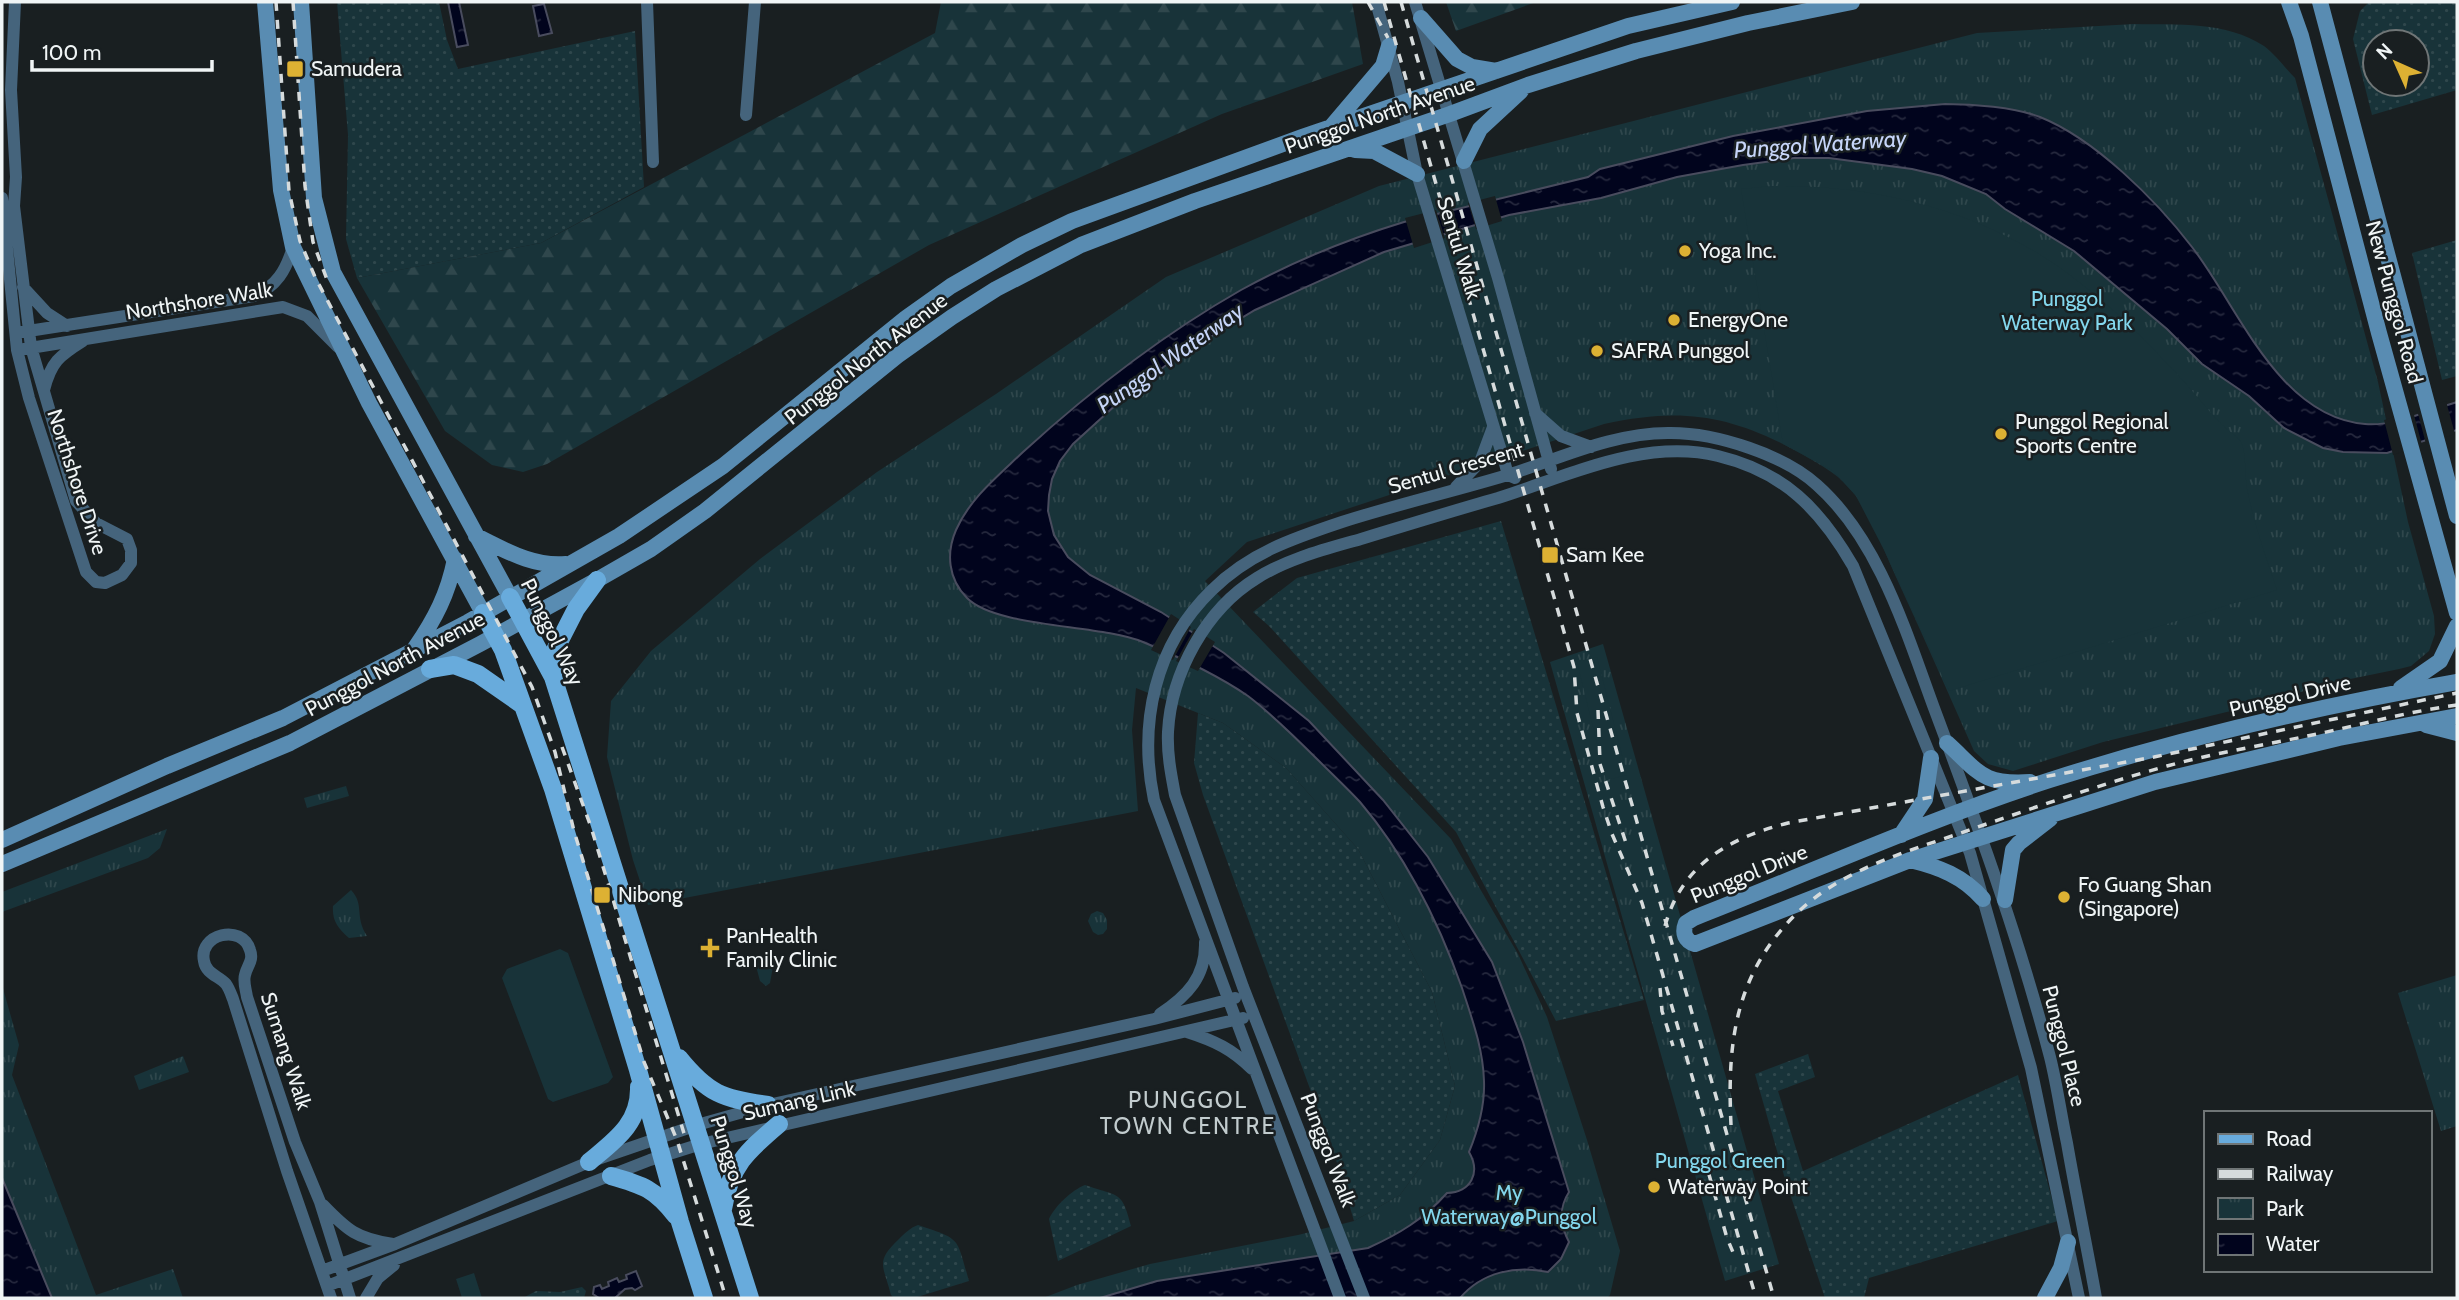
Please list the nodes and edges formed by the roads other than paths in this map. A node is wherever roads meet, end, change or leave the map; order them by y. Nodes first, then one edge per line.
1 (15, 2) edge
2 (265, 2) edge
3 (301, 2) edge
4 (647, 2) edge
5 (755, 2) edge
6 (1376, 2) edge
7 (1415, 2) edge
8 (1732, 2) edge
9 (1852, 2) edge
10 (2289, 2) edge
11 (2320, 2) edge
12 (1421, 18) junction
13 (1389, 46) junction
14 (1498, 72) junction
15 (1528, 85) junction
16 (1443, 90) junction
17 (1403, 103) junction
18 (746, 114) dead end
19 (1450, 114) junction
20 (1330, 128) junction
21 (1408, 128) junction
22 (1346, 150) junction
23 (1464, 161) junction
24 (653, 162) dead end
25 (1417, 174) junction
26 (2, 198) edge
27 (8, 207) edge
28 (293, 247) junction
29 (23, 287) junction
30 (68, 326) junction
31 (29, 331) junction
32 (15, 333) junction
33 (89, 338) junction
34 (31, 347) junction
35 (17, 350) junction
36 (342, 350) junction
37 (43, 394) junction
38 (1535, 413) junction
39 (1494, 426) junction
40 (1591, 447) junction
41 (1548, 461) junction
42 (1508, 474) junction
43 (1553, 479) junction
44 (1534, 486) junction
45 (1454, 489) junction
46 (2457, 514) edge
47 (476, 536) junction
48 (455, 559) junction
49 (568, 564) junction
50 (597, 580) junction
51 (510, 597) junction
52 (483, 613) junction
53 (2457, 613) edge
54 (523, 620) junction
55 (2457, 626) edge
56 (495, 636) junction
57 (412, 653) junction
58 (430, 669) junction
59 (553, 677) junction
60 (2457, 682) edge
61 (2393, 694) junction
62 (521, 704) junction
63 (2457, 716) edge
64 (2417, 723) junction
65 (2457, 733) edge
66 (1947, 743) junction
67 (1931, 758) junction
68 (2050, 780) junction
69 (1972, 809) junction
70 (2057, 813) junction
71 (1955, 814) junction
72 (1901, 835) junction
73 (1982, 835) junction
74 (2, 840) edge
75 (1965, 841) junction
76 (1910, 860) junction
77 (2, 864) edge
78 (1983, 899) junction
79 (2005, 900) junction
80 (1205, 934) junction
81 (1246, 995) junction
82 (1230, 999) junction
83 (1254, 1016) junction
84 (1154, 1018) junction
85 (1237, 1020) junction
86 (1184, 1031) junction
87 (673, 1050) junction
88 (638, 1070) junction
89 (1255, 1072) junction
90 (768, 1105) junction
91 (779, 1124) junction
92 (697, 1125) junction
93 (657, 1137) junction
94 (701, 1144) junction
95 (663, 1155) junction
96 (589, 1162) junction
97 (611, 1176) junction
98 (320, 1202) junction
99 (722, 1214) junction
100 (680, 1222) junction
101 (2068, 1242) junction
102 (395, 1244) junction
103 (402, 1258) junction
104 (339, 1265) junction
105 (322, 1271) junction
106 (344, 1280) junction
107 (329, 1292) edge
108 (350, 1298) edge
109 (366, 1298) edge
110 (704, 1298) edge
111 (750, 1298) edge
112 (1340, 1298) edge
113 (1364, 1298) edge
114 (2045, 1298) edge
115 (2079, 1298) edge
116 (2096, 1298) edge

1 - 27 street, Northshore Drive
2 - 28 main road
3 - 47 main road, Punggol Way
4 - 24 street
5 - 18 street
6 - 13 street, Sentul Walk
7 - 12 street, Sentul Walk
8 - 14 main road, Punggol North Avenue
9 - 15 main road, Punggol North Avenue
10 - 53 main road, New Punggol Road
11 - 46 main road, New Punggol Road
12 - 14 main road
12 - 16 street, Sentul Walk
13 - 17 street, Sentul Walk
13 - 20 main road
14 - 16 main road, Punggol North Avenue
15 - 19 main road, Punggol North Avenue
15 - 23 main road
16 - 17 main road, Punggol North Avenue
16 - 19 street, Sentul Walk
17 - 20 main road, Punggol North Avenue
17 - 21 street, Sentul Walk
19 - 21 main road, Punggol North Avenue
19 - 23 street, Sentul Walk
20 - 49 main road, Punggol North Avenue
21 - 22 main road, Punggol North Avenue
21 - 25 street, Sentul Walk
22 - 25 main road
22 - 50 main road, Punggol North Avenue
23 - 38 street, Sentul Walk
25 - 39 street, Sentul Walk
26 - 27 street, Northshore Drive
27 - 29 street, Northshore Drive
27 - 32 street, Northshore Drive
28 - 30 street, Northshore Walk
28 - 36 main road
29 - 30 street
29 - 31 street, Northshore Drive
30 - 31 street, Northshore Walk
31 - 32 street, Northshore Walk
31 - 34 street, Northshore Drive
32 - 35 street, Northshore Drive
33 - 34 street, Northshore Walk
33 - 36 street, Northshore Walk
33 - 37 street, Northshore Walk
34 - 35 street, Northshore Walk
34 - 37 street, Northshore Drive
35 - 37 street, Northshore Drive
36 - 48 main road
38 - 40 street
38 - 41 street, Sentul Walk
39 - 42 street, Sentul Walk
39 - 45 street
40 - 41 street, Sentul Crescent
40 - 66 street, Sentul Crescent
41 - 42 street, Sentul Crescent
41 - 43 street, Sentul Walk
42 - 44 street
42 - 45 street, Sentul Crescent
43 - 44 street, Sentul Crescent
43 - 67 street, Sentul Crescent
44 - 81 street, Sentul Crescent
45 - 80 street, Sentul Crescent
47 - 49 main road
47 - 51 main road, Punggol Way
48 - 52 main road
48 - 57 main road
49 - 51 main road, Punggol North Avenue
50 - 54 main road, Punggol North Avenue
50 - 59 main road
51 - 52 main road, Punggol North Avenue
51 - 54 main road, Punggol Way
52 - 56 main road
52 - 57 main road, Punggol North Avenue
54 - 56 main road, Punggol North Avenue
54 - 59 main road, Punggol Way
55 - 61 main road
56 - 58 main road, Punggol North Avenue
56 - 62 main road
57 - 74 main road, Punggol North Avenue
58 - 62 main road
58 - 77 main road, Punggol North Avenue
59 - 87 main road, Punggol Way
60 - 61 main road, Punggol Drive
61 - 68 main road, Punggol Drive
62 - 88 main road
63 - 64 main road, Punggol Drive
64 - 65 main road
64 - 70 main road, Punggol Drive
66 - 68 main road
66 - 69 street, Sentul Crescent
67 - 71 street, Sentul Crescent
67 - 72 main road
68 - 69 main road, Punggol Drive
69 - 71 main road, Punggol Drive
69 - 73 street, Punggol Place
70 - 73 main road, Punggol Drive
70 - 79 main road
71 - 72 main road, Punggol Drive
71 - 75 street, Punggol Place
72 - 76 main road, Punggol Drive
73 - 75 main road, Punggol Drive
73 - 79 street, Punggol Place
75 - 76 main road, Punggol Drive
75 - 78 street, Punggol Place
76 - 78 main road
78 - 101 street, Punggol Place
79 - 116 street, Punggol Place
80 - 82 street, Sentul Crescent
80 - 84 street
81 - 82 street, Sumang Link
81 - 83 street, Sentul Crescent
82 - 84 street, Sumang Link
82 - 85 street, Sentul Crescent
83 - 85 street, Sumang Link
83 - 113 street, Punggol Walk
84 - 90 street, Sumang Link
85 - 86 street, Sumang Link
85 - 89 street, Punggol Walk
86 - 89 street
86 - 91 street, Sumang Link
87 - 90 main road
87 - 92 main road, Punggol Way
88 - 93 main road
88 - 96 main road
89 - 112 street, Punggol Walk
90 - 92 street, Sumang Link
91 - 94 street, Sumang Link
91 - 99 main road
92 - 93 street, Sumang Link
92 - 94 main road, Punggol Way
93 - 95 main road
93 - 96 street, Sumang Link
94 - 95 street, Sumang Link
94 - 99 main road, Punggol Way
95 - 97 street, Sumang Link
95 - 100 main road
96 - 102 street, Sumang Link
97 - 100 main road
97 - 103 street, Sumang Link
98 - 102 street
98 - 104 street, Sumang Walk
98 - 105 street, Sumang Walk
99 - 111 main road, Punggol Way
100 - 110 main road
101 - 114 main road
101 - 115 street, Punggol Place
102 - 104 street, Sumang Link
103 - 106 street, Sumang Link
103 - 109 street
104 - 105 street, Sumang Link
104 - 106 street, Sumang Walk
105 - 107 street, Sumang Walk
106 - 107 street, Sumang Link
106 - 108 street, Sumang Walk

